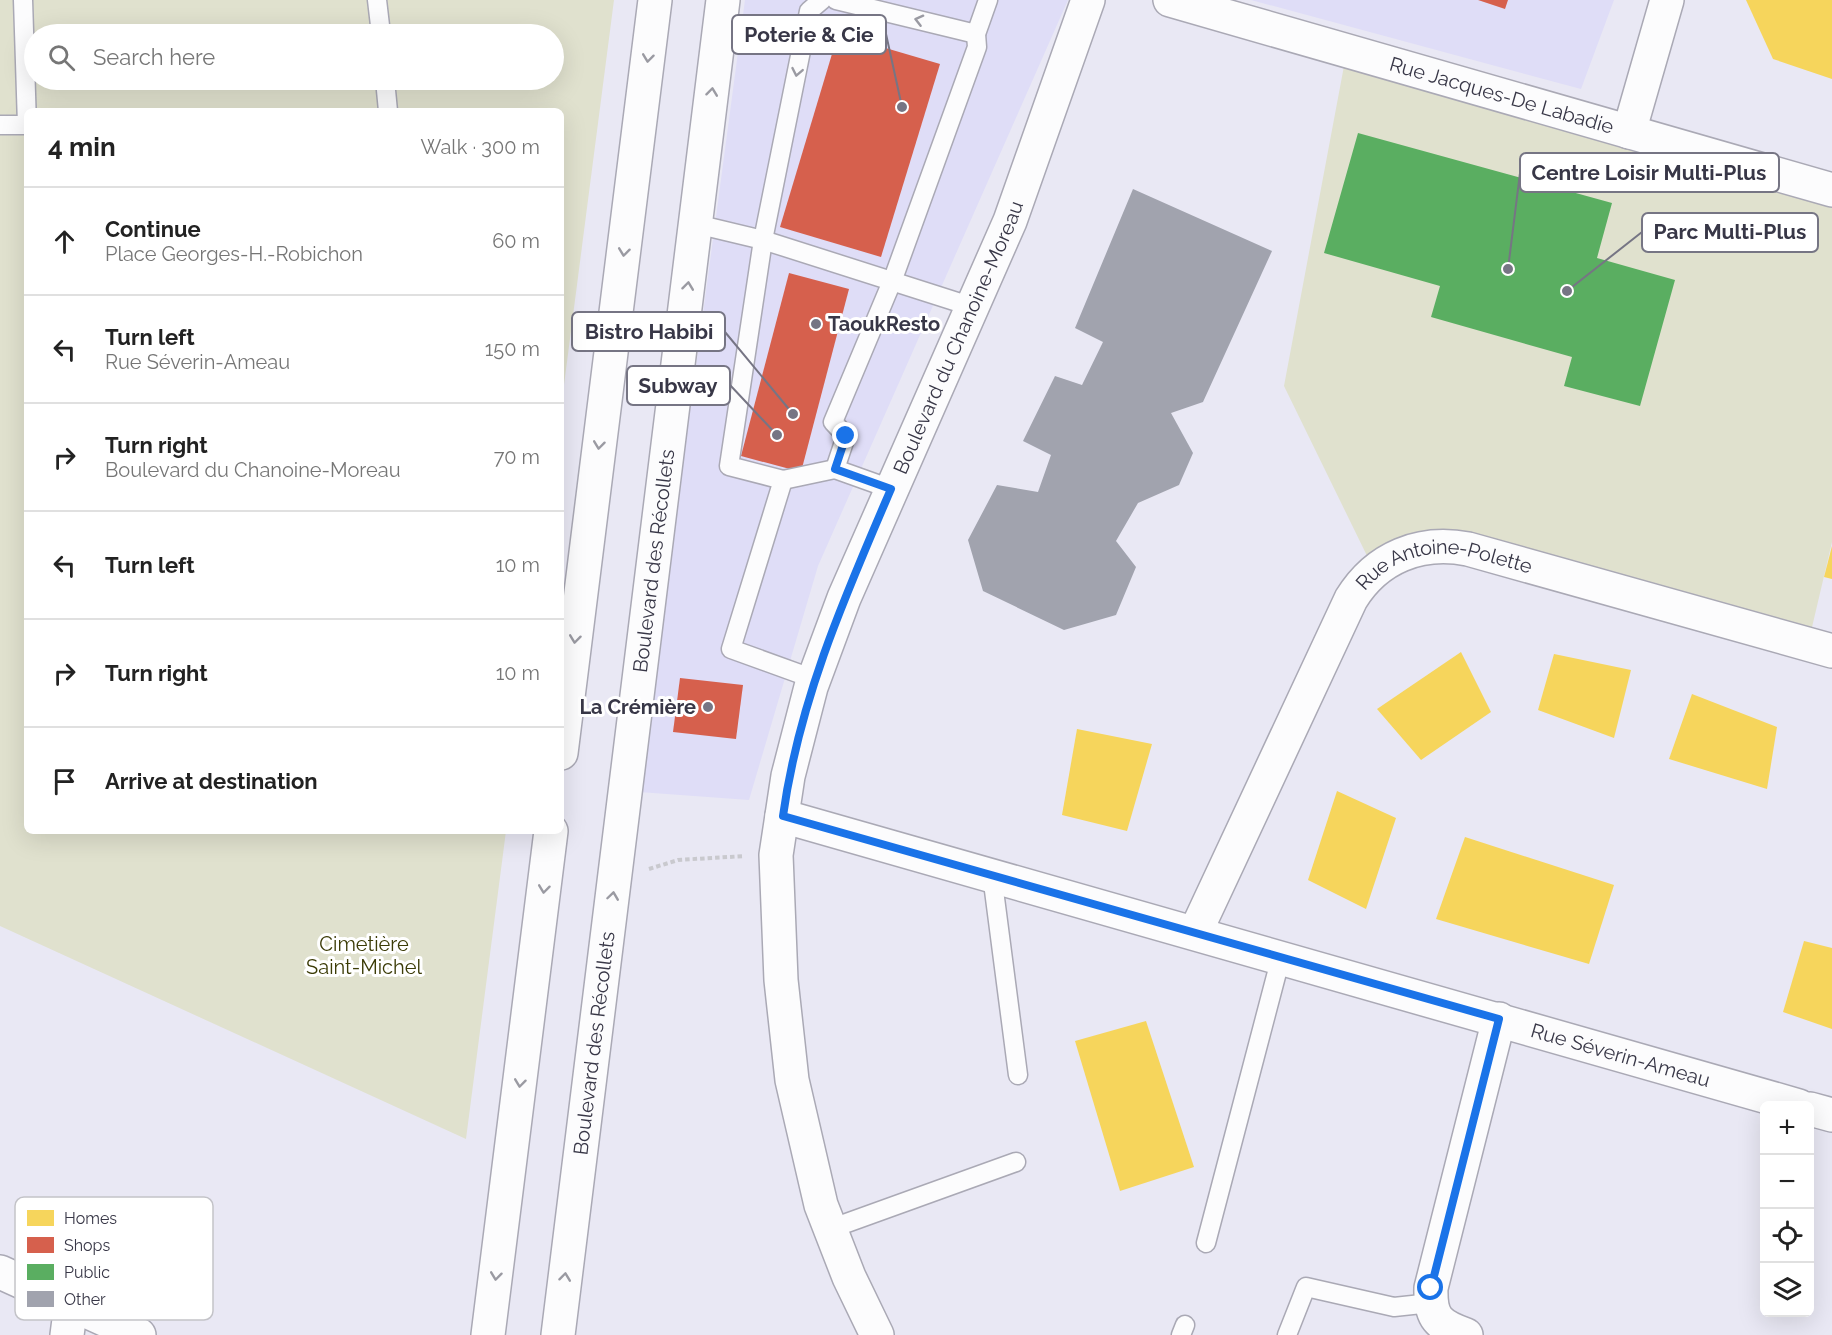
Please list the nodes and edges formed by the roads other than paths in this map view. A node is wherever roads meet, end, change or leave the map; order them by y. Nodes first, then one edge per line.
1 (23, 0) edge
2 (378, 0) edge
3 (655, 0) edge
4 (723, 0) edge
5 (822, 0) edge
6 (836, 0) edge
7 (988, 0) edge
8 (1088, 0) edge
9 (1170, 0) edge
10 (1667, 0) edge
11 (380, 24) edge
12 (24, 31) edge
13 (976, 34) junction
14 (26, 90) edge
15 (386, 90) edge
16 (26, 108) edge
17 (388, 108) edge
18 (0, 125) edge
19 (24, 125) edge
20 (1629, 132) junction
21 (1832, 190) edge
22 (696, 224) junction
23 (763, 240) junction
24 (893, 279) junction
25 (973, 307) junction
26 (835, 469) junction
27 (783, 480) junction
28 (891, 489) junction
29 (1832, 651) edge
30 (814, 679) junction
31 (564, 729) edge
32 (783, 816) junction
33 (551, 834) edge
34 (992, 875) junction
35 (1195, 933) junction
36 (1281, 957) junction
37 (1499, 1019) junction
38 (1018, 1075) dead end
39 (1782, 1101) edge
40 (1814, 1110) edge
41 (1832, 1115) edge
42 (1016, 1162) dead end
43 (830, 1229) junction
44 (1206, 1243) dead end
45 (0, 1272) edge
46 (15, 1282) edge
47 (1431, 1303) junction
48 (73, 1320) edge
49 (139, 1335) edge
50 (488, 1335) edge
51 (558, 1335) edge
52 (877, 1335) edge
53 (1287, 1335) edge
54 (1466, 1335) edge

1 - 12 lane
2 - 11 lane
3 -> 31 street
22 -> 4 street, Boulevard des Récollets
5 -> 23 lane
13 -> 6 lane
7 - 13 lane
8 - 25 street, Boulevard du Chanoine-Moreau
9 - 20 street, Rue Jacques-De Labadie
10 - 20 street
13 - 24 lane
14 - 16 lane
15 - 17 lane
18 - 19 lane
20 - 21 street, Rue Jacques-De Labadie
22 - 23 lane
51 -> 22 street, Boulevard des Récollets
23 - 24 lane
23 - 27 lane
24 - 25 lane
24 - 26 lane
25 - 28 street, Boulevard du Chanoine-Moreau
26 - 27 lane
26 - 28 lane
27 - 30 lane
28 - 30 street, Boulevard du Chanoine-Moreau
29 - 35 street, Rue Antoine-Polette
30 - 32 street, Boulevard du Chanoine-Moreau
32 - 34 street, Rue Séverin-Ameau
32 - 43 street, Boulevard du Chanoine-Moreau
33 -> 50 street
34 - 35 street, Rue Séverin-Ameau
34 - 38 lane
35 - 36 street, Rue Séverin-Ameau
36 - 37 street, Rue Séverin-Ameau
36 - 44 lane
37 - 39 street, Rue Séverin-Ameau
37 - 47 street
40 - 41 street
42 - 43 lane
43 - 52 street, Boulevard du Chanoine-Moreau
45 - 46 street
47 - 53 lane
47 - 54 street
48 - 49 street

